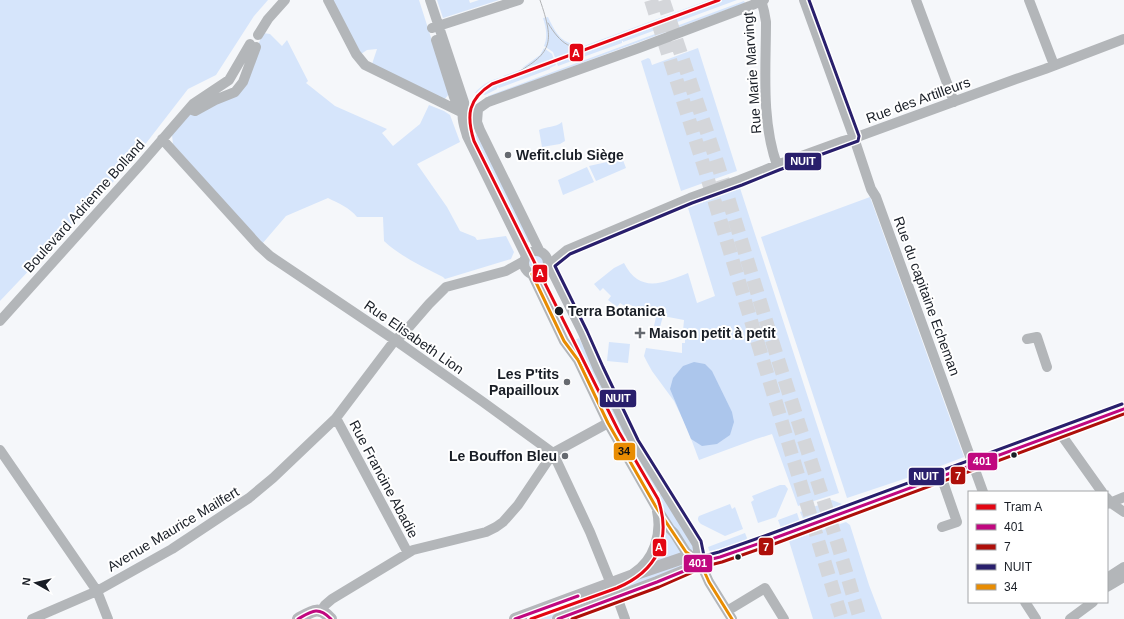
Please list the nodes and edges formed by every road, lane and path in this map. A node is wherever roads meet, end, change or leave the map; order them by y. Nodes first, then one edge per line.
1 (284, 0) edge
2 (328, 0) edge
3 (423, 0) edge
4 (430, 0) edge
5 (519, 0) edge
6 (804, 0) edge
7 (916, 0) edge
8 (1029, 0) edge
9 (762, 1) edge
10 (435, 27) junction
11 (258, 35) dead end
12 (1124, 39) edge
13 (253, 46) dead end
14 (1054, 65) junction
15 (954, 102) junction
16 (478, 109) junction
17 (463, 113) junction
18 (854, 138) junction
19 (162, 139) junction
20 (777, 165) junction
21 (567, 250) junction
22 (541, 251) junction
23 (525, 258) junction
24 (549, 265) junction
25 (506, 271) junction
26 (530, 273) junction
27 (0, 321) edge
28 (1027, 339) dead end
29 (395, 340) junction
30 (1046, 368) dead end
31 (1124, 409) edge
32 (336, 418) junction
33 (608, 423) junction
34 (1060, 433) junction
35 (0, 450) edge
36 (553, 453) junction
37 (973, 464) junction
38 (941, 476) junction
39 (983, 491) edge
40 (1101, 491) edge
41 (1124, 497) edge
42 (1108, 502) edge
43 (656, 507) junction
44 (1124, 512) edge
45 (942, 527) dead end
46 (408, 553) junction
47 (700, 562) junction
48 (1124, 567) edge
49 (1108, 577) edge
50 (628, 578) junction
51 (1124, 578) edge
52 (611, 584) junction
53 (1108, 586) edge
54 (97, 591) junction
55 (617, 597) junction
56 (1026, 603) edge
57 (1092, 603) edge
58 (321, 611) junction
59 (729, 615) edge
60 (32, 619) edge
61 (108, 619) edge
62 (298, 619) edge
63 (331, 619) edge
64 (516, 619) edge
65 (558, 619) edge
66 (626, 619) edge
67 (784, 619) edge
68 (1036, 619) edge
69 (1070, 619) edge

1 - 11 street
2 - 17 street
3 - 10 street
4 - 10 street
5 - 10 street
6 - 18 street, Rue du capitaine Echeman
7 - 15 street
8 - 14 street
9 - 16 street
9 - 20 street, Rue Marie Marvingt
10 - 17 street
12 - 14 street, Rue des Artilleurs
13 - 19 street, Boulevard Adrienne Bolland
14 - 15 street, Rue des Artilleurs
15 - 18 street, Rue des Artilleurs
16 - 17 street
16 - 22 street
17 - 23 street
18 - 20 street, Rue des Artilleurs
18 - 37 street, Rue du capitaine Echeman
19 - 27 street, Boulevard Adrienne Bolland
19 - 29 street, Rue Elisabeth Lion
20 - 21 street, Rue des Artilleurs
21 - 22 street, Rue des Artilleurs
21 - 24 street, Rue des Artilleurs
22 - 23 street
22 - 24 street
23 - 25 street, Avenue Maurice Mailfert
23 - 26 street
24 - 26 street
24 - 47 street
25 - 26 street, Avenue Maurice Mailfert
25 - 29 street, Avenue Maurice Mailfert
26 - 33 street
28 - 30 street
29 - 32 street, Avenue Maurice Mailfert
29 - 36 street, Rue Elisabeth Lion
31 - 34 main road
32 - 46 street, Rue Francine Abadie
32 - 54 street, Avenue Maurice Mailfert
33 - 36 street
33 - 43 street
34 - 37 main road
34 - 40 street
35 - 54 street
36 - 46 street
36 - 52 street, Rue Elisabeth Lion
37 - 38 main road
37 - 39 street, Rue du capitaine Echeman
38 - 45 street
38 - 47 main road
41 - 42 street
42 - 44 street
43 - 47 street
43 - 50 street
46 - 58 street
47 - 50 main road
47 - 55 main road
47 - 59 street
48 - 49 street
50 - 52 main road
51 - 53 street
52 - 64 main road
54 - 60 street, Avenue Maurice Mailfert
54 - 61 street
55 - 65 main road
55 - 66 street
56 - 68 street
57 - 69 street
58 - 62 main road
58 - 63 main road
59 - 67 street

